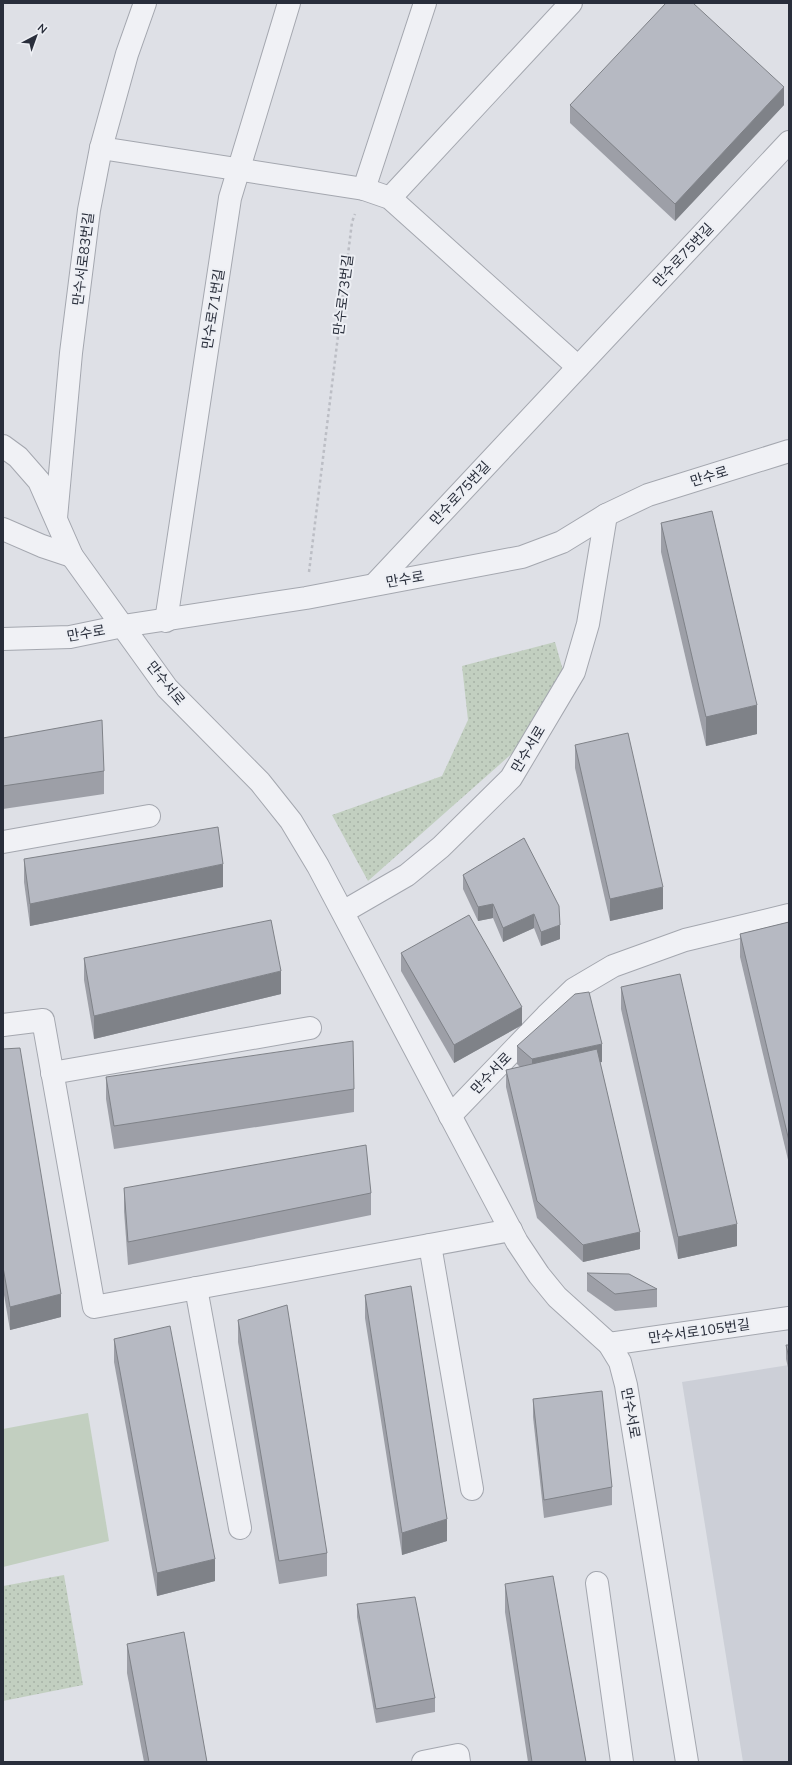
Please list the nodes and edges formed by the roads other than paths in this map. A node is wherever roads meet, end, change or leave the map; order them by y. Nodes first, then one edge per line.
1 (145, 3) edge
2 (289, 3) edge
3 (425, 3) edge
4 (571, 3) edge
5 (789, 142) edge
6 (101, 148) junction
7 (237, 168) junction
8 (364, 189) junction
9 (390, 198) junction
10 (578, 368) junction
11 (3, 446) edge
12 (789, 451) edge
13 (606, 515) junction
14 (56, 521) junction
15 (3, 529) edge
16 (72, 556) junction
17 (375, 584) junction
18 (166, 620) junction
19 (123, 626) junction
20 (3, 639) edge
21 (149, 816) dead end
22 (3, 842) edge
23 (343, 912) junction
24 (789, 915) edge
25 (3, 1025) edge
26 (310, 1028) dead end
27 (52, 1073) junction
28 (450, 1116) junction
29 (511, 1230) junction
30 (430, 1245) junction
31 (196, 1288) junction
32 (789, 1318) edge
33 (609, 1344) junction
34 (472, 1490) dead end
35 (240, 1528) dead end
36 (597, 1583) dead end
37 (423, 1762) edge
38 (459, 1762) edge
39 (622, 1762) edge
40 (687, 1762) edge

1 - 6 street, 만수서로83번길
2 - 7 street, 만수로71번길
3 - 8 street
4 - 9 street
5 - 10 street, 만수로75번길
6 - 7 street
6 - 14 street, 만수서로83번길
7 - 8 street
7 - 18 street, 만수로71번길
8 - 9 street
9 - 10 street
10 - 17 street, 만수로75번길
11 - 14 street, 만수서로
12 - 13 street, 만수로
13 - 17 street, 만수로
13 - 23 street, 만수서로
14 - 16 street, 만수서로
15 - 16 street
16 - 19 street, 만수서로
17 - 18 street, 만수로
18 - 19 street, 만수로
19 - 20 street, 만수로
19 - 23 street, 만수서로
21 - 22 street
23 - 28 street, 만수서로
24 - 28 street, 만수서로
25 - 27 street
26 - 27 street
27 - 31 street
28 - 29 street, 만수서로
29 - 30 street
29 - 33 street, 만수서로
30 - 31 street
30 - 34 street
31 - 35 street
32 - 33 street, 만수서로105번길
33 - 40 street, 만수서로
36 - 39 street
37 - 38 street

